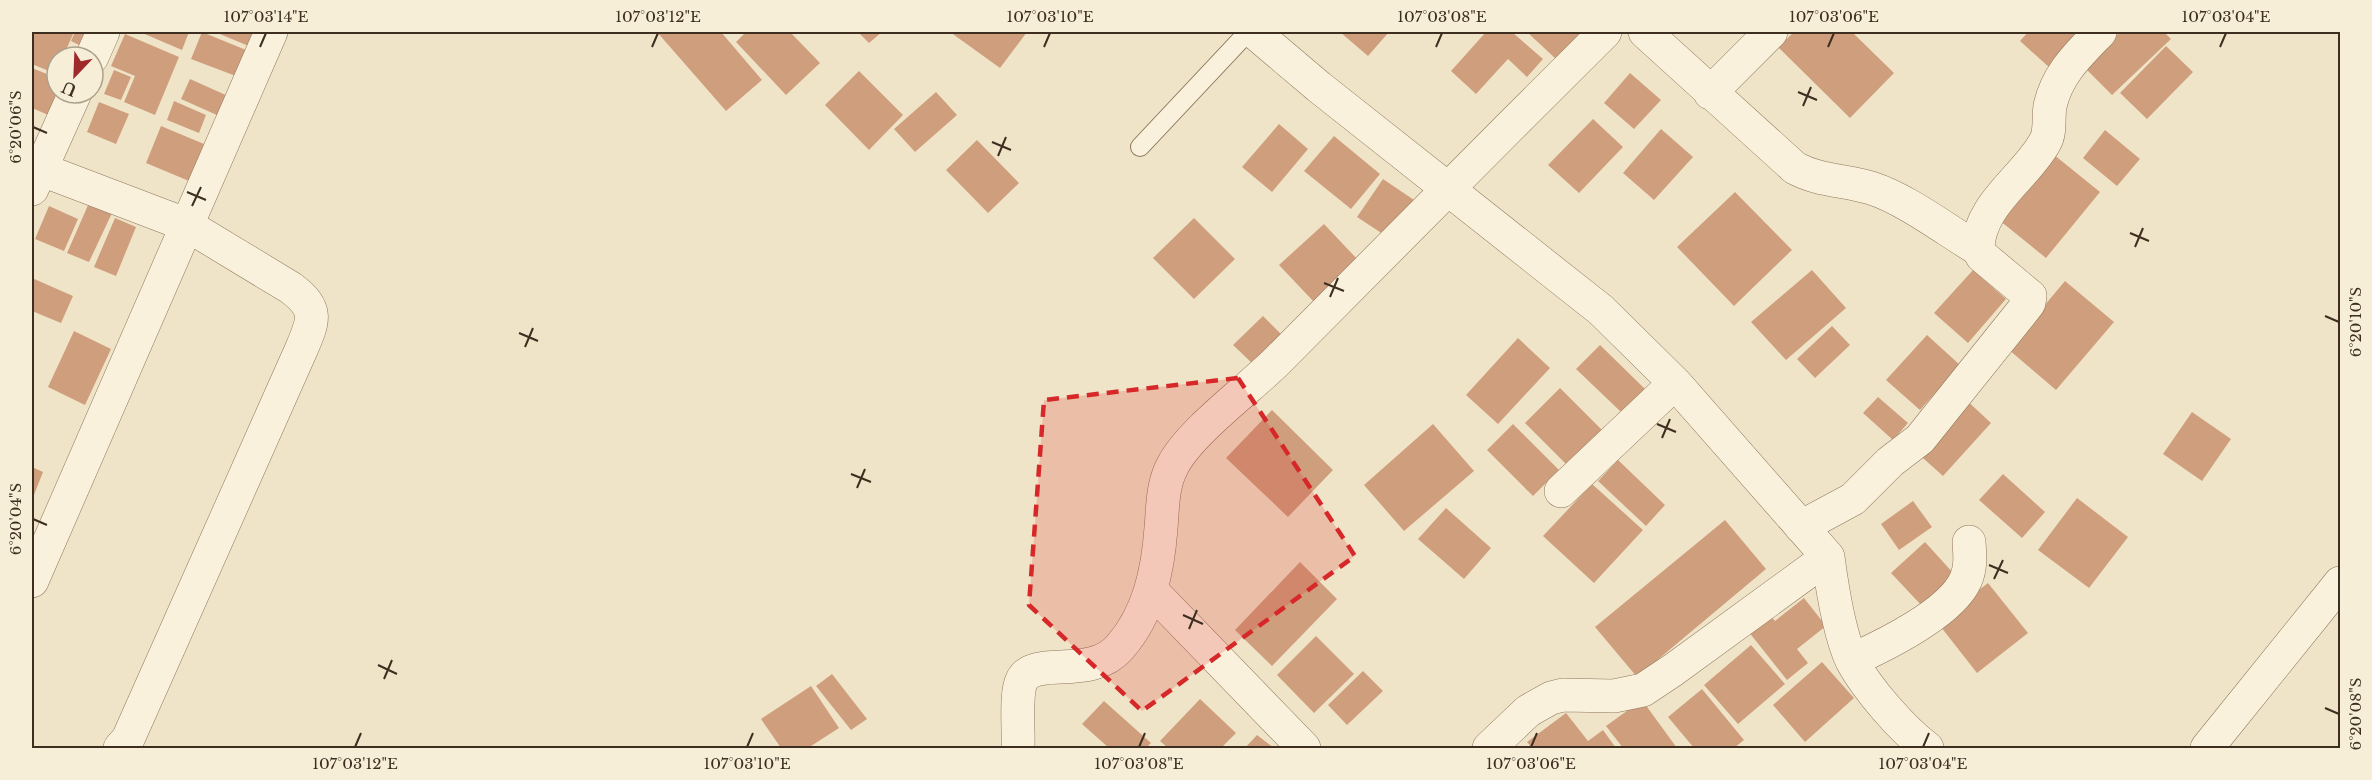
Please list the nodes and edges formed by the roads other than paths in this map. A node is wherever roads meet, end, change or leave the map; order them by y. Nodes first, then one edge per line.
1 (271, 32) edge
2 (1248, 32) edge
3 (1254, 32) edge
4 (1605, 32) edge
5 (1646, 32) edge
6 (1771, 32) edge
7 (2100, 32) edge
8 (1710, 93) junction
9 (69, 105) edge
10 (1140, 147) dead end
11 (34, 175) edge
12 (1449, 188) junction
13 (187, 225) junction
14 (1978, 249) junction
15 (1675, 383) junction
16 (1561, 491) dead end
17 (1801, 527) junction
18 (1969, 543) dead end
19 (1828, 557) junction
20 (32, 581) edge
21 (2340, 583) edge
22 (1152, 590) junction
23 (1852, 660) junction
24 (120, 748) edge
25 (1018, 748) edge
26 (1304, 748) edge
27 (1489, 748) edge
28 (1927, 748) edge
29 (2207, 748) edge

1 - 13 street
2 - 10 lane
3 - 12 street
4 - 12 street
5 - 8 street
6 - 8 street
7 - 14 street
8 - 14 street
9 - 11 street
11 - 13 street
12 - 15 street
12 - 22 street
13 - 20 street
13 - 24 street
14 - 17 street
15 - 16 street
15 - 17 street
17 - 19 street
18 - 23 street
19 - 23 street
19 - 27 street
21 - 29 street
22 - 25 street
22 - 26 street
23 - 28 street

